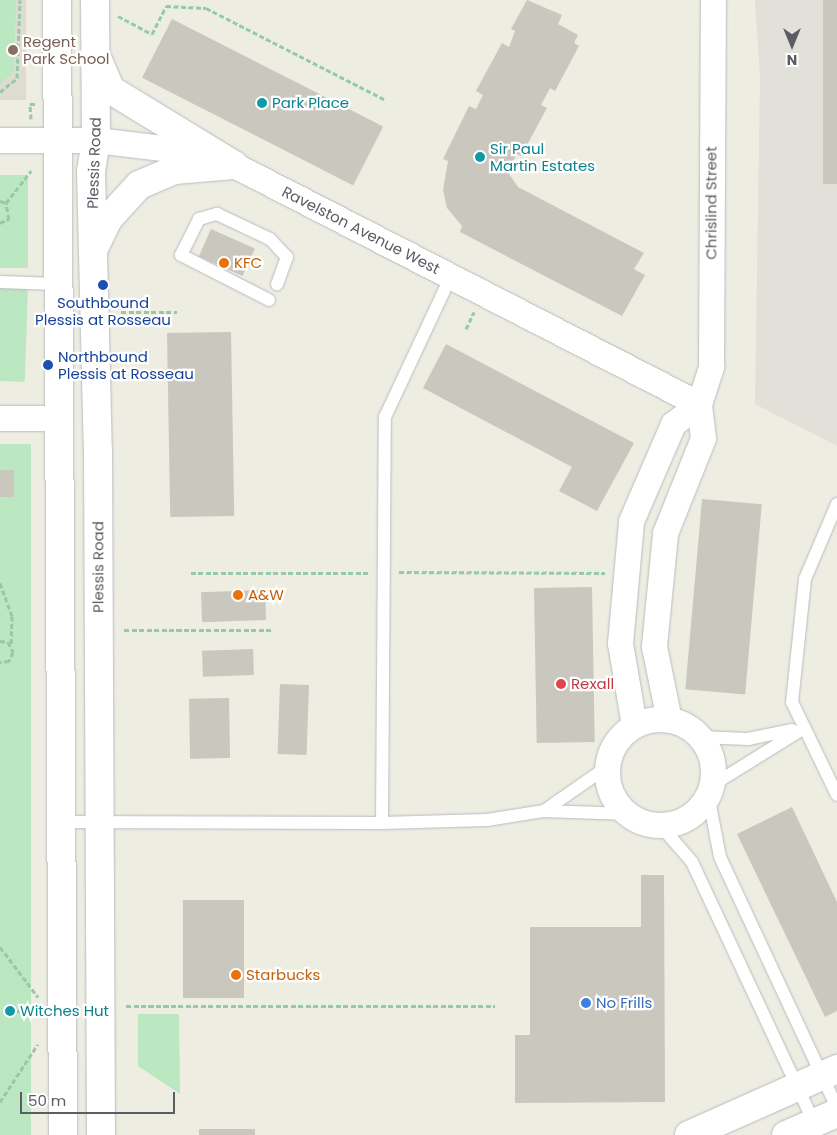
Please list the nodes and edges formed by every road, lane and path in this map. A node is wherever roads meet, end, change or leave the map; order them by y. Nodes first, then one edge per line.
1 (20, 0) edge
2 (57, 0) edge
3 (95, 0) edge
4 (713, 0) edge
5 (117, 16) dead end
6 (95, 51) junction
7 (0, 92) edge
8 (384, 99) dead end
9 (30, 104) dead end
10 (31, 122) dead end
11 (0, 140) edge
12 (96, 140) junction
13 (58, 141) junction
14 (234, 164) junction
15 (31, 171) dead end
16 (0, 201) edge
17 (6, 203) junction
18 (0, 223) edge
19 (92, 253) junction
20 (451, 276) junction
21 (0, 282) edge
22 (56, 284) junction
23 (277, 284) dead end
24 (269, 300) dead end
25 (121, 312) dead end
26 (177, 312) dead end
27 (699, 404) junction
28 (0, 418) edge
29 (58, 418) junction
30 (837, 504) edge
31 (0, 583) edge
32 (124, 630) dead end
33 (273, 630) dead end
34 (0, 641) edge
35 (11, 645) junction
36 (0, 662) edge
37 (669, 720) junction
38 (634, 725) junction
39 (804, 728) junction
40 (700, 737) junction
41 (608, 767) junction
42 (710, 791) junction
43 (837, 795) edge
44 (544, 812) junction
45 (628, 814) junction
46 (100, 820) junction
47 (61, 822) junction
48 (382, 822) junction
49 (660, 825) junction
50 (0, 947) edge
51 (38, 997) dead end
52 (126, 1006) dead end
53 (495, 1006) dead end
54 (17, 1011) dead end
55 (38, 1011) dead end
56 (38, 1044) dead end
57 (830, 1072) edge
58 (798, 1086) junction
59 (0, 1102) edge
60 (837, 1108) edge
61 (825, 1118) edge
62 (63, 1135) edge
63 (101, 1135) edge
64 (689, 1135) edge
65 (786, 1135) edge

1 - 7 path
2 - 13 main road
3 - 6 main road, Plessis Road
4 - 27 street, Chrislind Street
5 - 8 path
6 - 12 main road, Plessis Road
6 - 14 main road
9 - 10 path
11 - 13 street, Ravelston Avenue West
12 - 13 street, Ravelston Avenue West
12 - 14 street, Ravelston Avenue West
12 - 19 main road, Plessis Road
13 - 22 main road
14 - 19 main road
14 - 20 street, Ravelston Avenue West
15 - 17 path
16 - 17 path
17 - 18 path
19 - 46 main road, Plessis Road
20 - 27 street, Ravelston Avenue West
20 - 48 lane
21 - 22 lane
22 - 29 main road
23 - 24 lane
25 - 26 path
27 - 37 street
27 - 38 street
28 - 29 street
29 - 47 main road
30 - 39 lane
31 - 35 path
32 - 33 path
34 - 35 path
35 - 36 path
37 - 38 street
37 - 40 street
38 - 41 street
39 - 40 lane
39 - 42 lane
39 - 43 lane
40 - 42 street
41 - 44 lane
41 - 45 street
42 - 49 street
42 - 57 lane
44 - 45 lane
44 - 48 lane
45 - 49 street
46 - 47 lane
46 - 48 lane
46 - 63 main road, Plessis Road
47 - 62 main road
49 - 58 lane
50 - 51 path
52 - 53 path
54 - 55 path
56 - 59 path
57 - 58 main road
57 - 60 lane
58 - 61 lane
58 - 64 main road
61 - 65 main road

